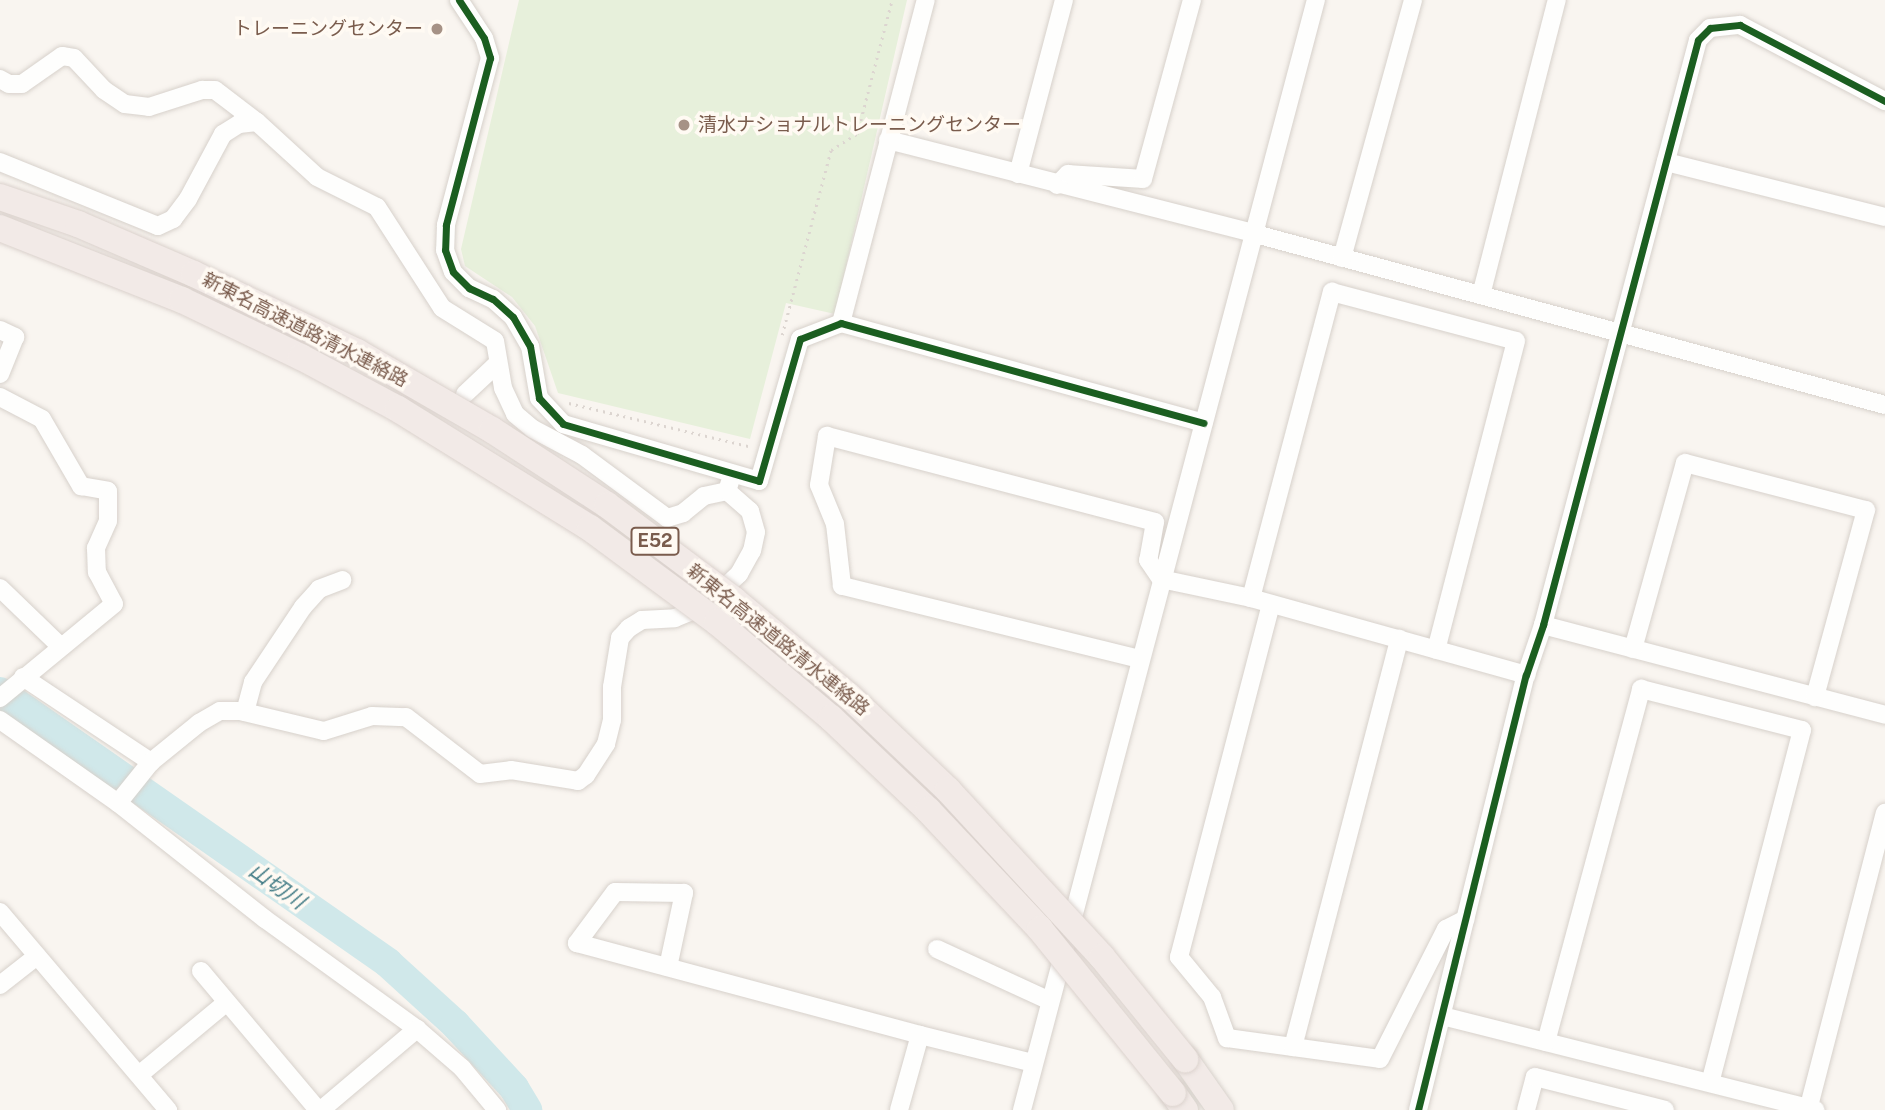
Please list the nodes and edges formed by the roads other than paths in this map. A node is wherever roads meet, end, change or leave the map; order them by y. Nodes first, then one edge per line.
1 (459, 0) edge
2 (926, 0) edge
3 (1064, 0) edge
4 (1192, 0) edge
5 (1316, 0) edge
6 (1413, 0) edge
7 (1557, 0) edge
8 (0, 79) edge
9 (1885, 101) edge
10 (257, 122) junction
11 (888, 140) junction
12 (0, 162) edge
13 (1666, 162) junction
14 (1018, 174) junction
15 (1057, 185) junction
16 (0, 197) edge
17 (1885, 217) edge
18 (0, 228) edge
19 (1252, 233) junction
20 (1342, 258) junction
21 (1482, 295) junction
22 (841, 323) junction
23 (0, 330) edge
24 (1619, 332) junction
25 (497, 364) junction
26 (0, 374) edge
27 (465, 394) dead end
28 (0, 397) edge
29 (1885, 405) edge
30 (1203, 423) junction
31 (730, 483) junction
32 (1161, 579) junction
33 (342, 580) dead end
34 (0, 588) edge
35 (1251, 598) junction
36 (1271, 604) junction
37 (1543, 625) junction
38 (1399, 639) junction
39 (61, 647) junction
40 (1633, 649) junction
41 (1436, 650) junction
42 (1140, 659) junction
43 (1526, 675) junction
44 (21, 680) junction
45 (1815, 696) junction
46 (0, 698) edge
47 (245, 712) junction
48 (1885, 715) edge
49 (0, 720) edge
50 (149, 764) junction
51 (122, 799) junction
52 (1885, 813) edge
53 (0, 912) edge
54 (1466, 919) junction
55 (937, 949) dead end
56 (37, 956) junction
57 (668, 967) junction
58 (201, 971) dead end
59 (0, 985) edge
60 (1050, 1001) junction
61 (227, 1002) junction
62 (1442, 1016) junction
63 (417, 1029) junction
64 (920, 1035) junction
65 (1546, 1042) junction
66 (1293, 1047) junction
67 (1033, 1063) junction
68 (139, 1075) junction
69 (1710, 1082) junction
70 (1179, 1102) edge
71 (1811, 1109) edge
72 (168, 1110) edge
73 (319, 1110) edge
74 (498, 1110) edge
75 (899, 1110) edge
76 (1022, 1110) edge
77 (1221, 1110) edge
78 (1418, 1110) edge
79 (1526, 1110) edge
80 (1665, 1110) edge

1 - 31 street
2 - 11 street
3 - 14 street
4 - 15 street
5 - 19 street
6 - 20 street
7 - 21 street
8 - 10 street
9 - 13 street
10 - 12 street
10 - 25 street
11 - 14 street
11 - 22 street
13 - 17 street
13 - 24 street
14 - 15 street
15 - 19 street
16 - 77 highway, 新東名高速道路清水連絡路 / E52, bridge
18 - 70 highway, 新東名高速道路清水連絡路 / E52, bridge
19 - 20 street
19 - 30 street
20 - 21 street
21 - 24 street
22 - 30 street
22 - 31 street
23 - 26 street
24 - 29 street
24 - 37 street
25 - 27 street
25 - 31 street
28 - 39 street
30 - 32 street
31 - 47 street
32 - 35 street
32 - 42 street
32 - 42 street
33 - 47 street
34 - 39 street
35 - 36 street
35 - 41 street
36 - 38 street
36 - 66 street
37 - 40 street
37 - 43 street
38 - 41 street
38 - 66 street
39 - 44 street
40 - 45 street
40 - 45 street
41 - 43 street
42 - 60 street
43 - 54 street
44 - 46 street
44 - 50 street
45 - 48 street
47 - 50 street
49 - 51 street
50 - 51 street
51 - 63 street
52 - 71 street
53 - 56 street
54 - 62 street
54 - 66 street
55 - 60 street
56 - 59 street
56 - 68 street
57 - 57 street
57 - 64 street
58 - 61 street
60 - 67 street
61 - 68 street
61 - 73 street
62 - 65 street
62 - 78 street
63 - 73 street
63 - 74 street
64 - 67 street
64 - 75 street
65 - 69 street
65 - 69 street
67 - 76 street
68 - 72 street
69 - 71 street
79 - 80 street

